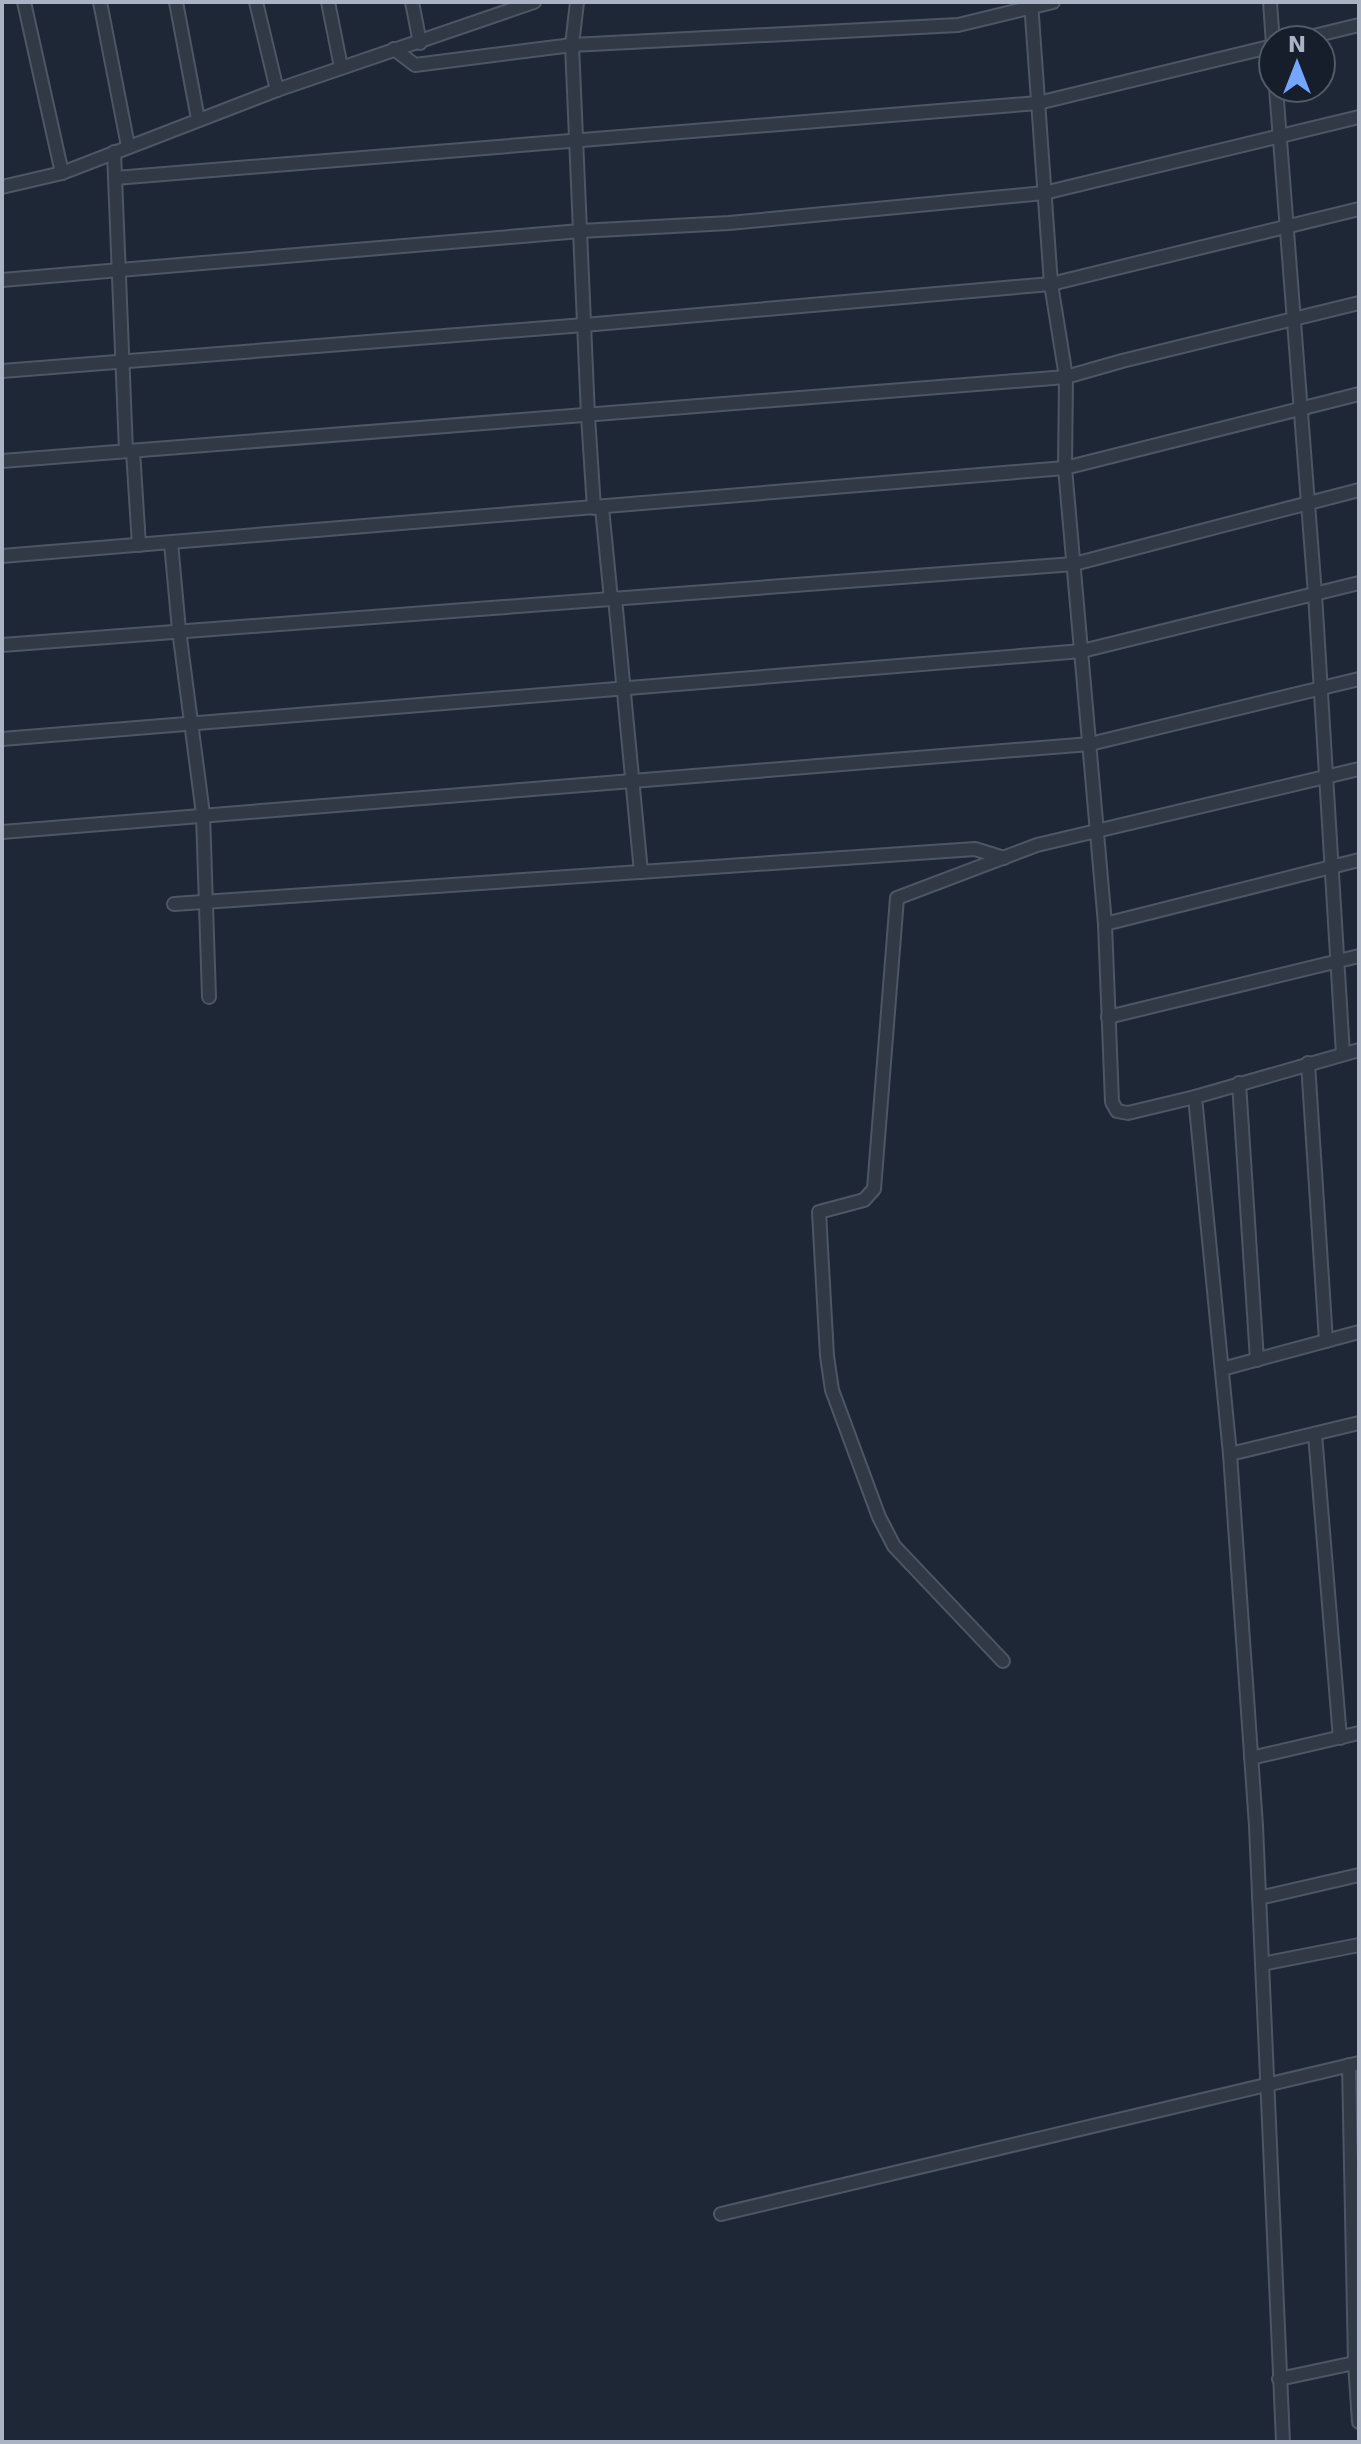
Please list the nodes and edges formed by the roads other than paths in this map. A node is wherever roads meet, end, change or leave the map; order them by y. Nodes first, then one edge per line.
1 (24, 2) edge
2 (100, 2) edge
3 (176, 2) edge
4 (256, 2) edge
5 (328, 2) edge
6 (412, 2) edge
7 (486, 2) edge
8 (534, 2) edge
9 (577, 2) edge
10 (1053, 2) edge
11 (1270, 2) edge
12 (1031, 4) edge
13 (489, 17) junction
14 (1272, 24) edge
15 (1359, 25) edge
16 (1337, 30) edge
17 (420, 43) junction
18 (572, 45) junction
19 (394, 49) junction
20 (1257, 49) edge
21 (341, 67) junction
22 (277, 90) junction
23 (1038, 103) junction
24 (1277, 104) edge
25 (1359, 117) edge
26 (198, 119) junction
27 (1280, 137) junction
28 (576, 138) junction
29 (128, 146) junction
30 (114, 152) junction
31 (62, 173) junction
32 (115, 178) junction
33 (2, 187) edge
34 (1044, 193) junction
35 (1359, 209) edge
36 (1287, 226) junction
37 (580, 231) junction
38 (120, 269) junction
39 (2, 280) edge
40 (1051, 284) junction
41 (1359, 303) edge
42 (1295, 319) junction
43 (584, 325) junction
44 (124, 361) junction
45 (2, 371) edge
46 (1066, 377) junction
47 (1359, 394) edge
48 (1301, 408) junction
49 (588, 416) junction
50 (129, 451) junction
51 (2, 461) edge
52 (1065, 468) junction
53 (1359, 490) edge
54 (1308, 504) junction
55 (598, 508) junction
56 (171, 543) junction
57 (139, 545) junction
58 (2, 556) edge
59 (1074, 564) junction
60 (1359, 583) edge
61 (1315, 594) junction
62 (613, 599) junction
63 (179, 630) junction
64 (2, 645) edge
65 (1082, 651) junction
66 (1359, 679) edge
67 (624, 689) junction
68 (1321, 689) junction
69 (192, 725) junction
70 (2, 739) edge
71 (1090, 744) junction
72 (1359, 769) edge
73 (1326, 778) junction
74 (631, 782) junction
75 (203, 814) junction
76 (2, 832) edge
77 (1096, 833) junction
78 (1004, 858) junction
79 (1359, 860) edge
80 (1331, 868) junction
81 (641, 872) junction
82 (208, 901) junction
83 (174, 904) dead end
84 (1105, 924) junction
85 (1359, 956) edge
86 (1337, 962) junction
87 (209, 997) dead end
88 (1108, 1017) junction
89 (1359, 1050) edge
90 (1343, 1054) junction
91 (1308, 1063) junction
92 (1239, 1083) junction
93 (1195, 1097) junction
94 (1359, 1332) edge
95 (1326, 1341) junction
96 (1257, 1360) junction
97 (1222, 1369) junction
98 (1359, 1423) edge
99 (1315, 1434) junction
100 (1230, 1454) junction
101 (1003, 1661) dead end
102 (1359, 1733) edge
103 (1340, 1738) junction
104 (1251, 1758) junction
105 (1359, 1875) edge
106 (1259, 1898) junction
107 (1359, 1945) edge
108 (1262, 1964) junction
109 (1354, 2064) edge
110 (1267, 2085) junction
111 (721, 2214) dead end
112 (1357, 2362) edge
113 (1279, 2379) junction
114 (1359, 2422) edge
115 (1283, 2442) edge

1 - 31 street
2 - 29 street
3 - 26 street
4 - 22 street
5 - 21 street
6 - 17 street
7 - 13 street
8 - 13 street
9 - 18 street
10 - 12 street
11 - 14 street
12 - 18 street
12 - 23 street
13 - 17 street
15 - 16 street
17 - 19 street
18 - 19 street
18 - 28 street
19 - 21 street
20 - 23 street
21 - 22 street
22 - 26 street
23 - 28 street
23 - 34 street
24 - 27 street
25 - 27 street
26 - 29 street
27 - 34 street
27 - 36 street
28 - 32 street
28 - 37 street
29 - 30 street
30 - 31 street
30 - 32 street
31 - 33 street
32 - 38 street
34 - 37 street
34 - 40 street
35 - 36 street
36 - 40 street
36 - 42 street
37 - 38 street
37 - 43 street
38 - 39 street
38 - 44 street
40 - 43 street
40 - 46 street
41 - 42 street
42 - 46 street
42 - 48 street
43 - 44 street
43 - 49 street
44 - 45 street
44 - 50 street
46 - 49 street
46 - 52 street
47 - 48 street
48 - 52 street
48 - 54 street
49 - 50 street
49 - 55 street
50 - 51 street
50 - 57 street
52 - 55 street
52 - 59 street
53 - 54 street
54 - 59 street
54 - 61 street
55 - 56 street
55 - 62 street
56 - 57 street
56 - 63 street
57 - 58 street
59 - 62 street
59 - 65 street
60 - 61 street
61 - 65 street
61 - 68 street
62 - 63 street
62 - 67 street
63 - 64 street
63 - 69 street
65 - 67 street
65 - 71 street
66 - 68 street
67 - 69 street
67 - 74 street
68 - 71 street
68 - 73 street
69 - 70 street
69 - 75 street
71 - 74 street
71 - 77 street
72 - 73 street
73 - 77 street
73 - 80 street
74 - 75 street
74 - 81 street
75 - 76 street
75 - 82 street
77 - 78 street
77 - 84 street
78 - 81 street
78 - 101 street
79 - 80 street
80 - 84 street
80 - 86 street
81 - 82 street
82 - 83 street
82 - 87 street
84 - 88 street
85 - 86 street
86 - 88 street
86 - 90 street
88 - 93 street
89 - 90 street
90 - 91 street
91 - 92 street
91 - 95 street
92 - 93 street
92 - 96 street
93 - 97 street
94 - 95 street
95 - 96 street
96 - 97 street
97 - 100 street
98 - 99 street
99 - 100 street
99 - 103 street
100 - 104 street
102 - 103 street
103 - 104 street
104 - 106 street
105 - 106 street
106 - 108 street
107 - 108 street
108 - 110 street
109 - 110 street
109 - 112 street
110 - 111 street
110 - 113 street
112 - 113 street
112 - 114 street
113 - 115 street

